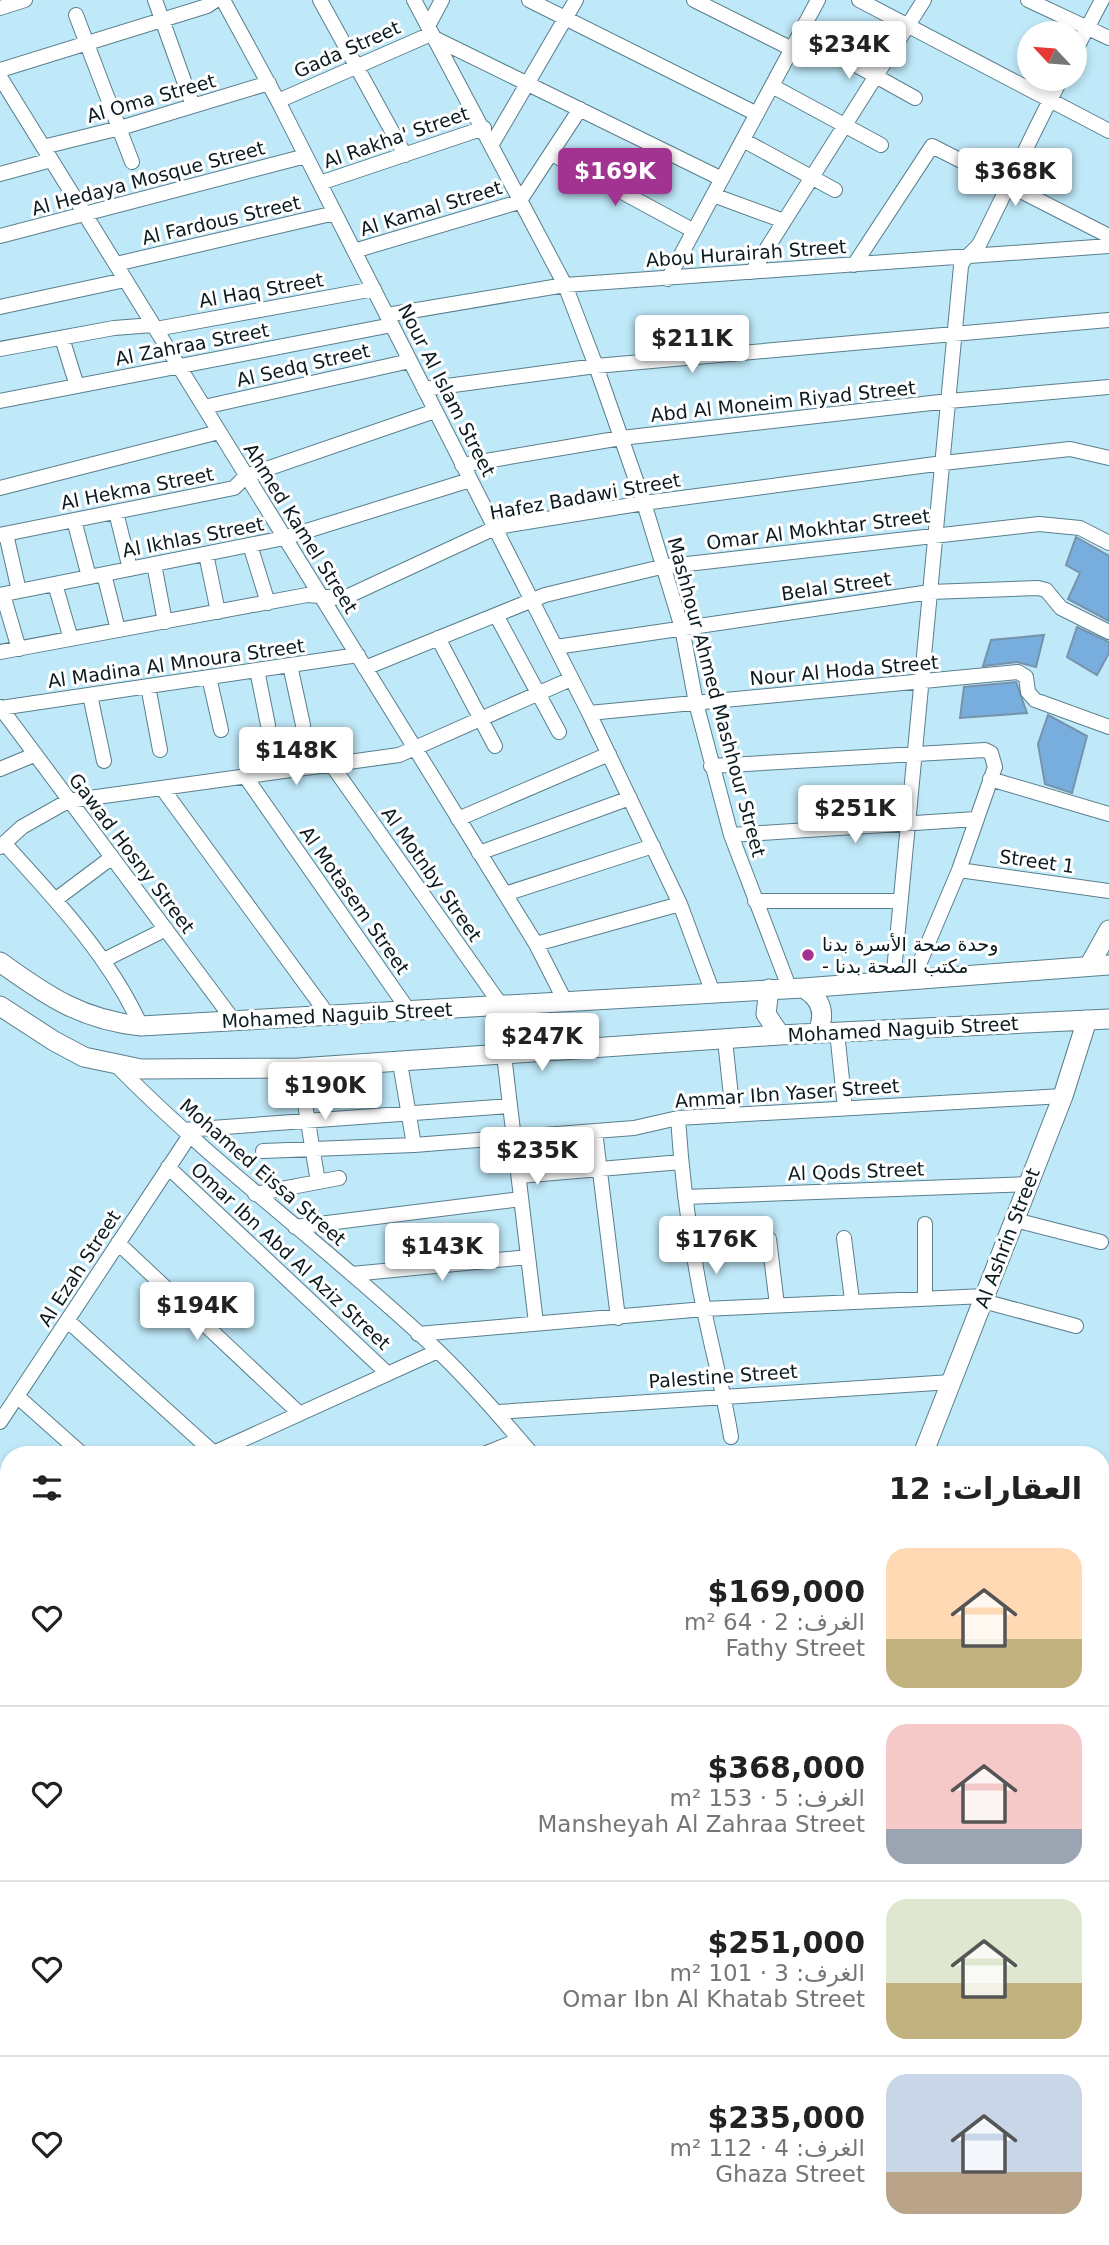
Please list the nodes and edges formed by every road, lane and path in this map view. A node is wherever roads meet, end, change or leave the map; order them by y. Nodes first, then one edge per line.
1 (25, 0) edge
2 (155, 0) edge
3 (216, 0) edge
4 (223, 0) edge
5 (320, 0) edge
6 (414, 0) edge
7 (442, 0) edge
8 (529, 0) edge
9 (576, 0) edge
10 (694, 0) edge
11 (818, 0) edge
12 (859, 0) edge
13 (923, 0) edge
14 (1028, 0) edge
15 (1102, 0) edge
16 (0, 8) edge
17 (76, 16) dead end
18 (566, 18) junction
19 (162, 20) junction
20 (908, 25) junction
21 (1088, 27) junction
22 (431, 33) junction
23 (800, 34) junction
24 (1109, 38) edge
25 (87, 43) junction
26 (792, 49) junction
27 (355, 66) junction
28 (0, 71) edge
29 (876, 76) junction
30 (0, 77) edge
31 (269, 83) junction
32 (527, 84) junction
33 (772, 86) junction
34 (1055, 91) edge
35 (915, 98) dead end
36 (278, 100) junction
37 (1050, 100) junction
38 (15, 102) junction
39 (0, 106) edge
40 (193, 106) junction
41 (580, 109) junction
42 (757, 114) junction
43 (844, 125) junction
44 (120, 128) junction
45 (484, 128) junction
46 (1109, 131) edge
47 (743, 140) junction
48 (492, 144) junction
49 (881, 145) dead end
50 (43, 147) junction
51 (552, 154) junction
52 (405, 155) junction
53 (306, 156) junction
54 (51, 160) junction
55 (132, 162) dead end
56 (0, 174) edge
57 (811, 177) junction
58 (722, 178) junction
59 (320, 183) junction
60 (1006, 184) junction
61 (835, 190) dead end
62 (713, 195) junction
63 (519, 202) junction
64 (335, 213) junction
65 (86, 215) junction
66 (784, 221) junction
67 (694, 231) junction
68 (0, 236) edge
69 (1109, 236) edge
70 (1109, 246) edge
71 (354, 251) junction
72 (965, 257) junction
73 (116, 264) junction
74 (855, 265) junction
75 (752, 272) junction
76 (668, 279) junction
77 (125, 280) junction
78 (565, 285) junction
79 (374, 289) junction
80 (0, 307) edge
81 (389, 320) junction
82 (1109, 320) edge
83 (154, 327) junction
84 (956, 334) junction
85 (62, 338) junction
86 (0, 349) edge
87 (410, 361) junction
88 (178, 366) junction
89 (596, 366) junction
90 (77, 386) junction
91 (1109, 387) edge
92 (424, 389) junction
93 (0, 401) edge
94 (949, 401) junction
95 (204, 407) junction
96 (435, 411) junction
97 (219, 432) junction
98 (621, 438) junction
99 (1109, 458) edge
100 (943, 463) junction
101 (462, 465) junction
102 (246, 476) junction
103 (470, 480) junction
104 (0, 488) edge
105 (644, 503) junction
106 (116, 512) junction
107 (74, 520) junction
108 (497, 527) junction
109 (936, 533) junction
110 (3, 534) edge
111 (284, 538) junction
112 (1109, 544) edge
113 (250, 545) junction
114 (206, 554) junction
115 (154, 564) junction
116 (661, 567) junction
117 (130, 569) junction
118 (104, 574) junction
119 (89, 577) junction
120 (55, 584) junction
121 (19, 592) junction
122 (930, 592) junction
123 (1, 595) edge
124 (320, 595) junction
125 (532, 601) junction
126 (268, 603) junction
127 (218, 612) junction
128 (496, 615) junction
129 (165, 622) junction
130 (682, 628) junction
131 (118, 631) junction
132 (1109, 632) edge
133 (438, 638) junction
134 (71, 639) junction
135 (556, 647) junction
136 (19, 649) junction
137 (0, 652) edge
138 (362, 661) junction
139 (290, 665) junction
140 (257, 670) junction
141 (209, 677) junction
142 (571, 679) junction
143 (921, 683) junction
144 (148, 686) junction
145 (538, 694) junction
146 (90, 695) junction
147 (696, 704) junction
148 (0, 708) edge
149 (589, 713) junction
150 (481, 720) junction
151 (268, 725) dead end
152 (303, 725) dead end
153 (1109, 727) edge
154 (221, 730) dead end
155 (559, 732) dead end
156 (413, 746) junction
157 (495, 746) dead end
158 (160, 750) dead end
159 (609, 754) junction
160 (914, 754) junction
161 (34, 755) junction
162 (104, 761) dead end
163 (331, 764) junction
164 (711, 766) junction
165 (0, 769) edge
166 (245, 776) junction
167 (990, 779) junction
168 (162, 788) junction
169 (630, 799) junction
170 (68, 801) junction
171 (1109, 814) edge
172 (458, 819) junction
173 (976, 819) junction
174 (907, 824) junction
175 (731, 835) junction
176 (2, 845) edge
177 (653, 846) junction
178 (479, 853) junction
179 (111, 858) junction
180 (959, 870) junction
181 (1109, 891) edge
182 (505, 894) junction
183 (55, 900) junction
184 (755, 901) junction
185 (900, 901) junction
186 (680, 904) junction
187 (166, 929) junction
188 (1109, 930) edge
189 (536, 944) junction
190 (104, 960) junction
191 (0, 962) edge
192 (1109, 965) edge
193 (1089, 966) junction
194 (902, 981) junction
195 (796, 988) junction
196 (769, 989) junction
197 (713, 993) junction
198 (565, 1001) junction
199 (501, 1005) junction
200 (0, 1006) edge
201 (409, 1011) junction
202 (328, 1016) junction
203 (1109, 1019) edge
204 (1087, 1020) junction
205 (234, 1021) junction
206 (142, 1026) junction
207 (837, 1032) junction
208 (817, 1033) junction
209 (780, 1035) junction
210 (725, 1040) junction
211 (505, 1055) junction
212 (400, 1063) junction
213 (117, 1066) junction
214 (299, 1068) junction
215 (1063, 1096) junction
216 (510, 1106) junction
217 (845, 1108) junction
218 (408, 1114) junction
219 (733, 1115) junction
220 (678, 1118) junction
221 (308, 1123) junction
222 (595, 1131) junction
223 (187, 1133) junction
224 (514, 1138) junction
225 (414, 1145) junction
226 (312, 1148) junction
227 (263, 1151) dead end
228 (681, 1162) junction
229 (168, 1167) junction
230 (599, 1169) junction
231 (519, 1176) junction
232 (339, 1178) dead end
233 (318, 1182) junction
234 (1029, 1184) junction
235 (256, 1194) junction
236 (685, 1197) junction
237 (521, 1199) junction
238 (1015, 1220) junction
239 (925, 1224) dead end
240 (295, 1227) junction
241 (844, 1238) dead end
242 (769, 1239) dead end
243 (1101, 1242) dead end
244 (118, 1243) junction
245 (528, 1257) junction
246 (352, 1274) junction
247 (925, 1298) junction
248 (984, 1298) junction
249 (852, 1300) junction
250 (777, 1305) junction
251 (704, 1309) junction
252 (618, 1318) junction
253 (68, 1321) junction
254 (536, 1323) junction
255 (1076, 1326) dead end
256 (418, 1334) junction
257 (438, 1351) junction
258 (388, 1374) junction
259 (951, 1382) junction
260 (724, 1395) junction
261 (18, 1397) junction
262 (498, 1412) junction
263 (300, 1414) junction
264 (0, 1422) edge
265 (731, 1437) dead end
266 (519, 1440) junction
267 (73, 1446) edge
268 (205, 1446) edge
269 (229, 1446) edge
270 (504, 1446) edge
271 (525, 1446) edge
272 (926, 1446) edge

1 - 16 street
2 - 19 street
3 - 19 street
4 - 31 street, Nour Al Islam Street
5 - 27 street
6 - 22 street, Mashhour Ahmed Mashhour Street
7 - 22 street
8 - 18 street
9 - 18 street
10 - 26 street
11 - 23 street
12 - 20 street
13 - 20 street
14 - 21 street
15 - 21 street
17 - 25 street
18 - 32 street
18 - 42 street
19 - 25 street
19 - 40 street
20 - 29 street
20 - 37 street
21 - 24 street
22 - 27 street, Gada Street
22 - 32 street
22 - 45 street, Mashhour Ahmed Mashhour Street
23 - 26 street
23 - 29 street
25 - 28 street
25 - 44 street
26 - 33 street
27 - 36 street, Gada Street
27 - 52 street
29 - 35 street
29 - 43 street
30 - 38 street, Ahmed Kamel Street
31 - 36 street, Nour Al Islam Street
31 - 40 street, Al Oma Street
32 - 41 street
32 - 48 street
33 - 42 street
33 - 43 street
34 - 37 street
36 - 53 street, Nour Al Islam Street
37 - 46 street
37 - 60 street
38 - 39 street
38 - 50 street, Ahmed Kamel Street
40 - 44 street, Al Oma Street
41 - 51 street
41 - 58 street
42 - 47 street
43 - 49 street
43 - 57 street
44 - 50 street, Al Oma Street
44 - 55 street
45 - 48 street, Mashhour Ahmed Mashhour Street
45 - 52 street, Al Rakha' Street
47 - 57 street
47 - 58 street
48 - 63 street, Mashhour Ahmed Mashhour Street
50 - 54 street, Ahmed Kamel Street
51 - 63 street
51 - 67 street
52 - 59 street, Al Rakha' Street
53 - 59 street, Nour Al Islam Street
53 - 65 street, Al Hedaya Mosque Street
54 - 56 street
54 - 65 street, Ahmed Kamel Street
57 - 61 street
57 - 66 street
58 - 62 street
59 - 64 street, Nour Al Islam Street
60 - 69 street
60 - 72 street
60 - 74 street
62 - 66 street
62 - 67 street
63 - 71 street, Al Kamal Street
63 - 78 street, Mashhour Ahmed Mashhour Street
64 - 71 street, Nour Al Islam Street
64 - 73 street, Al Fardous Street
65 - 68 street, Al Hedaya Mosque Street
65 - 73 street, Ahmed Kamel Street
66 - 75 street
67 - 76 street
70 - 72 street, Abou Hurairah Street
71 - 79 street, Nour Al Islam Street
72 - 74 street, Abou Hurairah Street
72 - 84 street
73 - 77 street, Ahmed Kamel Street
74 - 75 street, Abou Hurairah Street
75 - 76 street, Abou Hurairah Street
76 - 78 street, Abou Hurairah Street
77 - 80 street
77 - 83 street, Ahmed Kamel Street
78 - 81 street, Abou Hurairah Street
78 - 89 street, Mashhour Ahmed Mashhour Street
79 - 81 street, Nour Al Islam Street
79 - 83 street, Al Haq Street
81 - 87 street, Nour Al Islam Street
81 - 88 street, Al Zahraa Street
82 - 84 street
83 - 85 street, Al Haq Street
83 - 88 street, Ahmed Kamel Street
84 - 89 street
84 - 94 street
85 - 86 street, Al Haq Street
85 - 90 street
87 - 92 street, Nour Al Islam Street
87 - 95 street, Al Sedq Street
88 - 90 street, Al Zahraa Street
88 - 95 street, Ahmed Kamel Street
89 - 92 street
89 - 98 street, Mashhour Ahmed Mashhour Street
90 - 93 street, Al Zahraa Street
91 - 94 street, Abd Al Moneim Riyad Street
92 - 96 street, Nour Al Islam Street
94 - 98 street, Abd Al Moneim Riyad Street
94 - 100 street
95 - 97 street, Ahmed Kamel Street
96 - 101 street, Nour Al Islam Street
96 - 102 street, Al Hekma Street
97 - 102 street, Ahmed Kamel Street
97 - 104 street
98 - 101 street, Abd Al Moneim Riyad Street
98 - 105 street, Mashhour Ahmed Mashhour Street
99 - 100 street, Hafez Badawi Street
100 - 105 street, Hafez Badawi Street
100 - 109 street
101 - 103 street, Nour Al Islam Street
102 - 106 street, Al Hekma Street
102 - 111 street, Ahmed Kamel Street
103 - 108 street, Nour Al Islam Street
103 - 111 street, Al Ikhlas Street
105 - 108 street, Hafez Badawi Street
105 - 116 street, Mashhour Ahmed Mashhour Street
106 - 107 street, Al Hekma Street
106 - 117 street
107 - 110 street, Al Hekma Street
107 - 119 street
108 - 124 street, Hafez Badawi Street
108 - 125 street, Nour Al Islam Street
109 - 112 street, Omar Al Mokhtar Street
109 - 116 street, Omar Al Mokhtar Street
109 - 122 street
110 - 121 street
111 - 113 street, Al Ikhlas Street
111 - 124 street, Ahmed Kamel Street
113 - 114 street, Al Ikhlas Street
113 - 126 street
114 - 115 street, Al Ikhlas Street
114 - 127 street
115 - 117 street, Al Ikhlas Street
115 - 129 street
116 - 125 street, Omar Al Mokhtar Street
116 - 130 street, Mashhour Ahmed Mashhour Street
117 - 118 street, Al Ikhlas Street
118 - 119 street, Al Ikhlas Street
118 - 131 street
119 - 120 street, Al Ikhlas Street
120 - 121 street, Al Ikhlas Street
120 - 134 street
121 - 123 street, Al Ikhlas Street
122 - 130 street, Belal Street
122 - 132 street, Belal Street
122 - 143 street
123 - 136 street
124 - 126 street, Hafez Badawi Street
124 - 138 street, Ahmed Kamel Street
125 - 128 street, Omar Al Mokhtar Street
125 - 135 street, Nour Al Islam Street
126 - 127 street, Hafez Badawi Street
127 - 129 street, Hafez Badawi Street
128 - 133 street, Omar Al Mokhtar Street
128 - 145 street
129 - 131 street, Hafez Badawi Street
130 - 135 street, Belal Street
130 - 147 street, Mashhour Ahmed Mashhour Street
131 - 134 street, Hafez Badawi Street
133 - 138 street, Al Madina Al Mnoura Street
133 - 150 street
134 - 136 street, Hafez Badawi Street
135 - 142 street, Nour Al Islam Street
136 - 137 street, Hafez Badawi Street
138 - 139 street, Al Madina Al Mnoura Street
138 - 156 street, Ahmed Kamel Street
139 - 140 street, Al Madina Al Mnoura Street
139 - 152 street
140 - 141 street, Al Madina Al Mnoura Street
140 - 151 street
141 - 144 street, Al Madina Al Mnoura Street
141 - 154 street
142 - 145 street
142 - 149 street, Nour Al Islam Street
143 - 147 street, Nour Al Hoda Street
143 - 153 street, Nour Al Hoda Street
143 - 160 street
144 - 146 street, Al Madina Al Mnoura Street
144 - 158 street
145 - 150 street
145 - 155 street
146 - 148 street, Al Madina Al Mnoura Street
146 - 162 street
147 - 149 street, Nour Al Hoda Street
147 - 164 street, Mashhour Ahmed Mashhour Street
148 - 161 street, Gawad Hosny Street
149 - 159 street, Nour Al Islam Street
150 - 156 street
150 - 157 street
156 - 163 street
156 - 172 street, Ahmed Kamel Street
159 - 169 street, Nour Al Islam Street
159 - 172 street
160 - 164 street
160 - 167 street
160 - 174 street
161 - 165 street
161 - 170 street, Gawad Hosny Street
163 - 166 street
163 - 199 street, Al Motnby Street
164 - 175 street, Mashhour Ahmed Mashhour Street
166 - 168 street
166 - 201 street, Al Motasem Street
167 - 171 street
167 - 173 street
168 - 170 street
168 - 202 street
169 - 177 street, Nour Al Islam Street
169 - 178 street
170 - 176 street
170 - 179 street, Gawad Hosny Street
172 - 178 street, Ahmed Kamel Street
173 - 174 street
173 - 180 street
174 - 175 street
174 - 185 street
175 - 184 street, Mashhour Ahmed Mashhour Street
176 - 183 street
177 - 182 street
177 - 186 street, Nour Al Islam Street
178 - 182 street, Ahmed Kamel Street
179 - 183 street
179 - 187 street, Gawad Hosny Street
180 - 181 street, Street 1
180 - 194 street
182 - 189 street, Ahmed Kamel Street
183 - 190 street
184 - 185 street
184 - 195 street, Mashhour Ahmed Mashhour Street
185 - 194 street
186 - 189 street
186 - 197 street, Nour Al Islam Street
187 - 190 street
187 - 205 street, Gawad Hosny Street
188 - 193 main road
189 - 198 street, Ahmed Kamel Street
190 - 206 street
191 - 206 main road, Mohamed Naguib Street
192 - 193 main road, Mohamed Naguib Street
193 - 194 main road, Mohamed Naguib Street
194 - 195 main road, Mohamed Naguib Street
195 - 196 main road, Mohamed Naguib Street
195 - 208 main road
196 - 197 main road, Mohamed Naguib Street
196 - 209 main road
197 - 198 main road, Mohamed Naguib Street
198 - 199 main road, Mohamed Naguib Street
199 - 201 main road, Mohamed Naguib Street
200 - 213 main road, Mohamed Naguib Street
201 - 202 main road, Mohamed Naguib Street
202 - 205 main road, Mohamed Naguib Street
203 - 204 main road, Mohamed Naguib Street
204 - 207 main road, Mohamed Naguib Street
204 - 215 main road, Al Ashrin Street
205 - 206 main road, Mohamed Naguib Street
207 - 208 main road, Mohamed Naguib Street
207 - 217 street
208 - 209 main road, Mohamed Naguib Street
209 - 210 main road, Mohamed Naguib Street
210 - 211 main road, Mohamed Naguib Street
210 - 219 street
211 - 212 main road, Mohamed Naguib Street
211 - 216 street
212 - 214 main road, Mohamed Naguib Street
212 - 218 street
213 - 214 main road, Mohamed Naguib Street
213 - 223 street, Mohamed Eissa Street
214 - 221 street
215 - 217 street, Ammar Ibn Yaser Street
215 - 234 main road, Al Ashrin Street
216 - 218 street
216 - 224 street
217 - 219 street, Ammar Ibn Yaser Street
218 - 221 street
218 - 225 street
219 - 220 street, Ammar Ibn Yaser Street
220 - 222 street, Ammar Ibn Yaser Street
220 - 228 street
221 - 223 street
221 - 226 street
222 - 224 street, Ammar Ibn Yaser Street
222 - 230 street
223 - 229 street, Al Ezah Street
223 - 235 street, Mohamed Eissa Street
224 - 225 street, Ammar Ibn Yaser Street
224 - 231 street
225 - 226 street, Ammar Ibn Yaser Street
226 - 227 street, Ammar Ibn Yaser Street
226 - 233 street
228 - 230 street
228 - 236 street
229 - 244 street, Al Ezah Street
229 - 258 street, Omar Ibn Abd Al Aziz Street
230 - 231 street
230 - 252 street
231 - 237 street
232 - 233 street
233 - 235 street
234 - 236 street, Al Qods Street
234 - 238 main road, Al Ashrin Street
235 - 240 street, Mohamed Eissa Street
236 - 251 street
237 - 240 street
237 - 245 street
238 - 243 street
238 - 248 main road, Al Ashrin Street
239 - 247 street
240 - 246 street, Mohamed Eissa Street
241 - 249 street
242 - 250 street
244 - 253 street, Al Ezah Street
244 - 263 street
245 - 246 street
245 - 254 street
246 - 256 street, Mohamed Eissa Street
247 - 248 street
247 - 249 street
248 - 255 street
248 - 259 main road, Al Ashrin Street
249 - 250 street
250 - 251 street
251 - 252 street
251 - 260 street
252 - 254 street
253 - 261 street, Al Ezah Street
253 - 268 street
254 - 256 street
256 - 257 street, Mohamed Eissa Street
257 - 258 street
257 - 262 street, Mohamed Eissa Street
258 - 263 street
259 - 260 street, Palestine Street
259 - 272 main road, Al Ashrin Street
260 - 262 street, Palestine Street
260 - 265 street
261 - 264 street, Al Ezah Street
261 - 267 street
262 - 266 street, Mohamed Eissa Street
263 - 269 street
266 - 270 street
266 - 271 street, Mohamed Eissa Street

